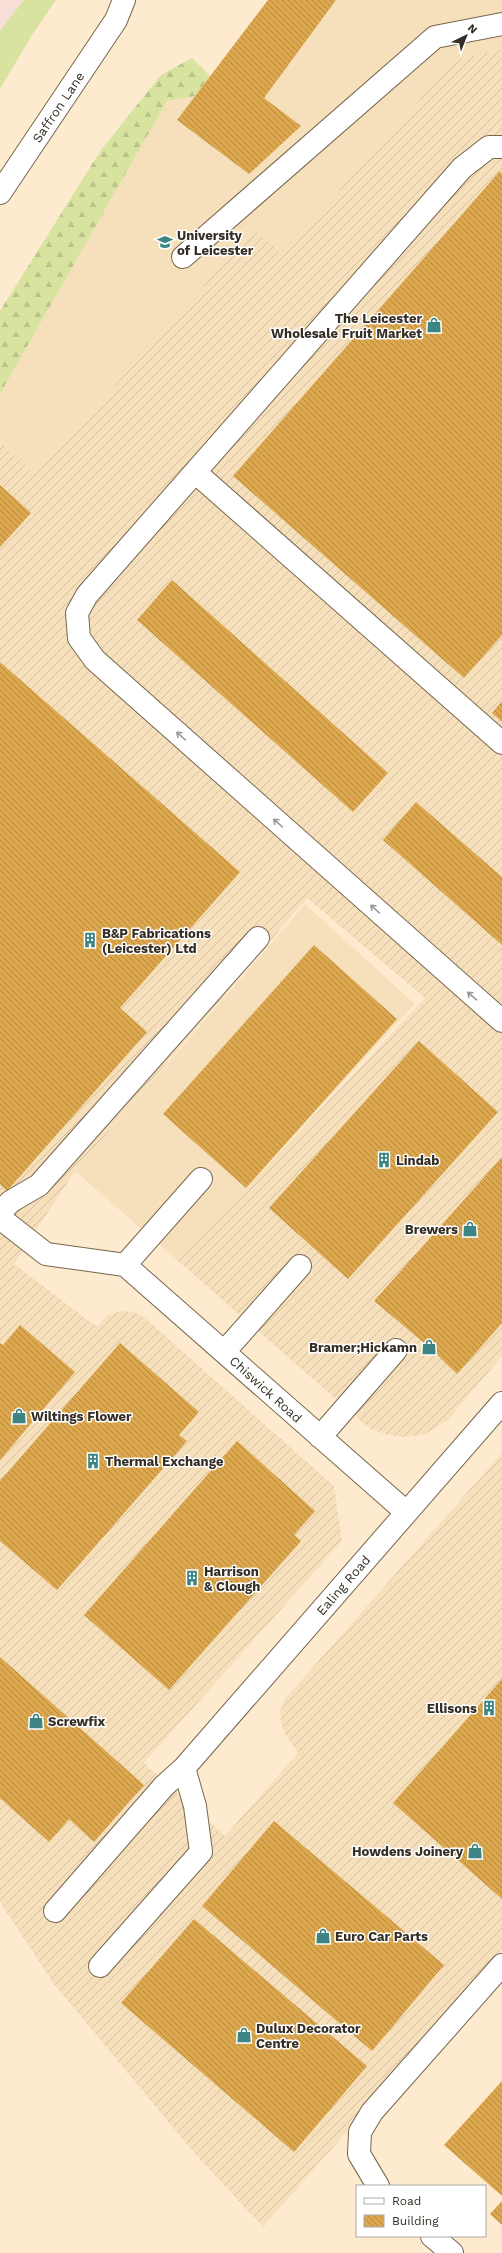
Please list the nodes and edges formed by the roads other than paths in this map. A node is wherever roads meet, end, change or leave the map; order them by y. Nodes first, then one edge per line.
1 (124, 0) edge
2 (138, 0) edge
3 (116, 20) junction
4 (502, 24) edge
5 (502, 147) edge
6 (0, 193) edge
7 (183, 257) dead end
8 (195, 472) junction
9 (502, 743) edge
10 (258, 938) dead end
11 (502, 1021) edge
12 (201, 1179) dead end
13 (0, 1213) edge
14 (0, 1218) edge
15 (125, 1265) junction
16 (300, 1266) dead end
17 (396, 1350) dead end
18 (224, 1352) junction
19 (502, 1403) edge
20 (320, 1437) junction
21 (406, 1512) junction
22 (184, 1768) junction
23 (55, 1911) dead end
24 (502, 1965) edge
25 (100, 1966) dead end
26 (377, 2185) edge
27 (433, 2237) edge
28 (452, 2253) edge

1 - 3 street, Saffron Lane
2 - 3 street, Saffron Lane
3 - 6 street, Saffron Lane
4 - 7 street
5 - 8 street
8 - 9 street
11 -> 8 street
10 - 13 street
12 - 15 street
14 - 15 street
15 - 18 street, Chiswick Road
16 - 18 street
17 - 20 street
18 - 20 street, Chiswick Road
19 - 21 street, Ealing Road
20 - 21 street, Chiswick Road
21 - 22 street, Ealing Road
22 - 23 street, Ealing Road
22 - 25 street
24 - 26 street
27 - 28 street

